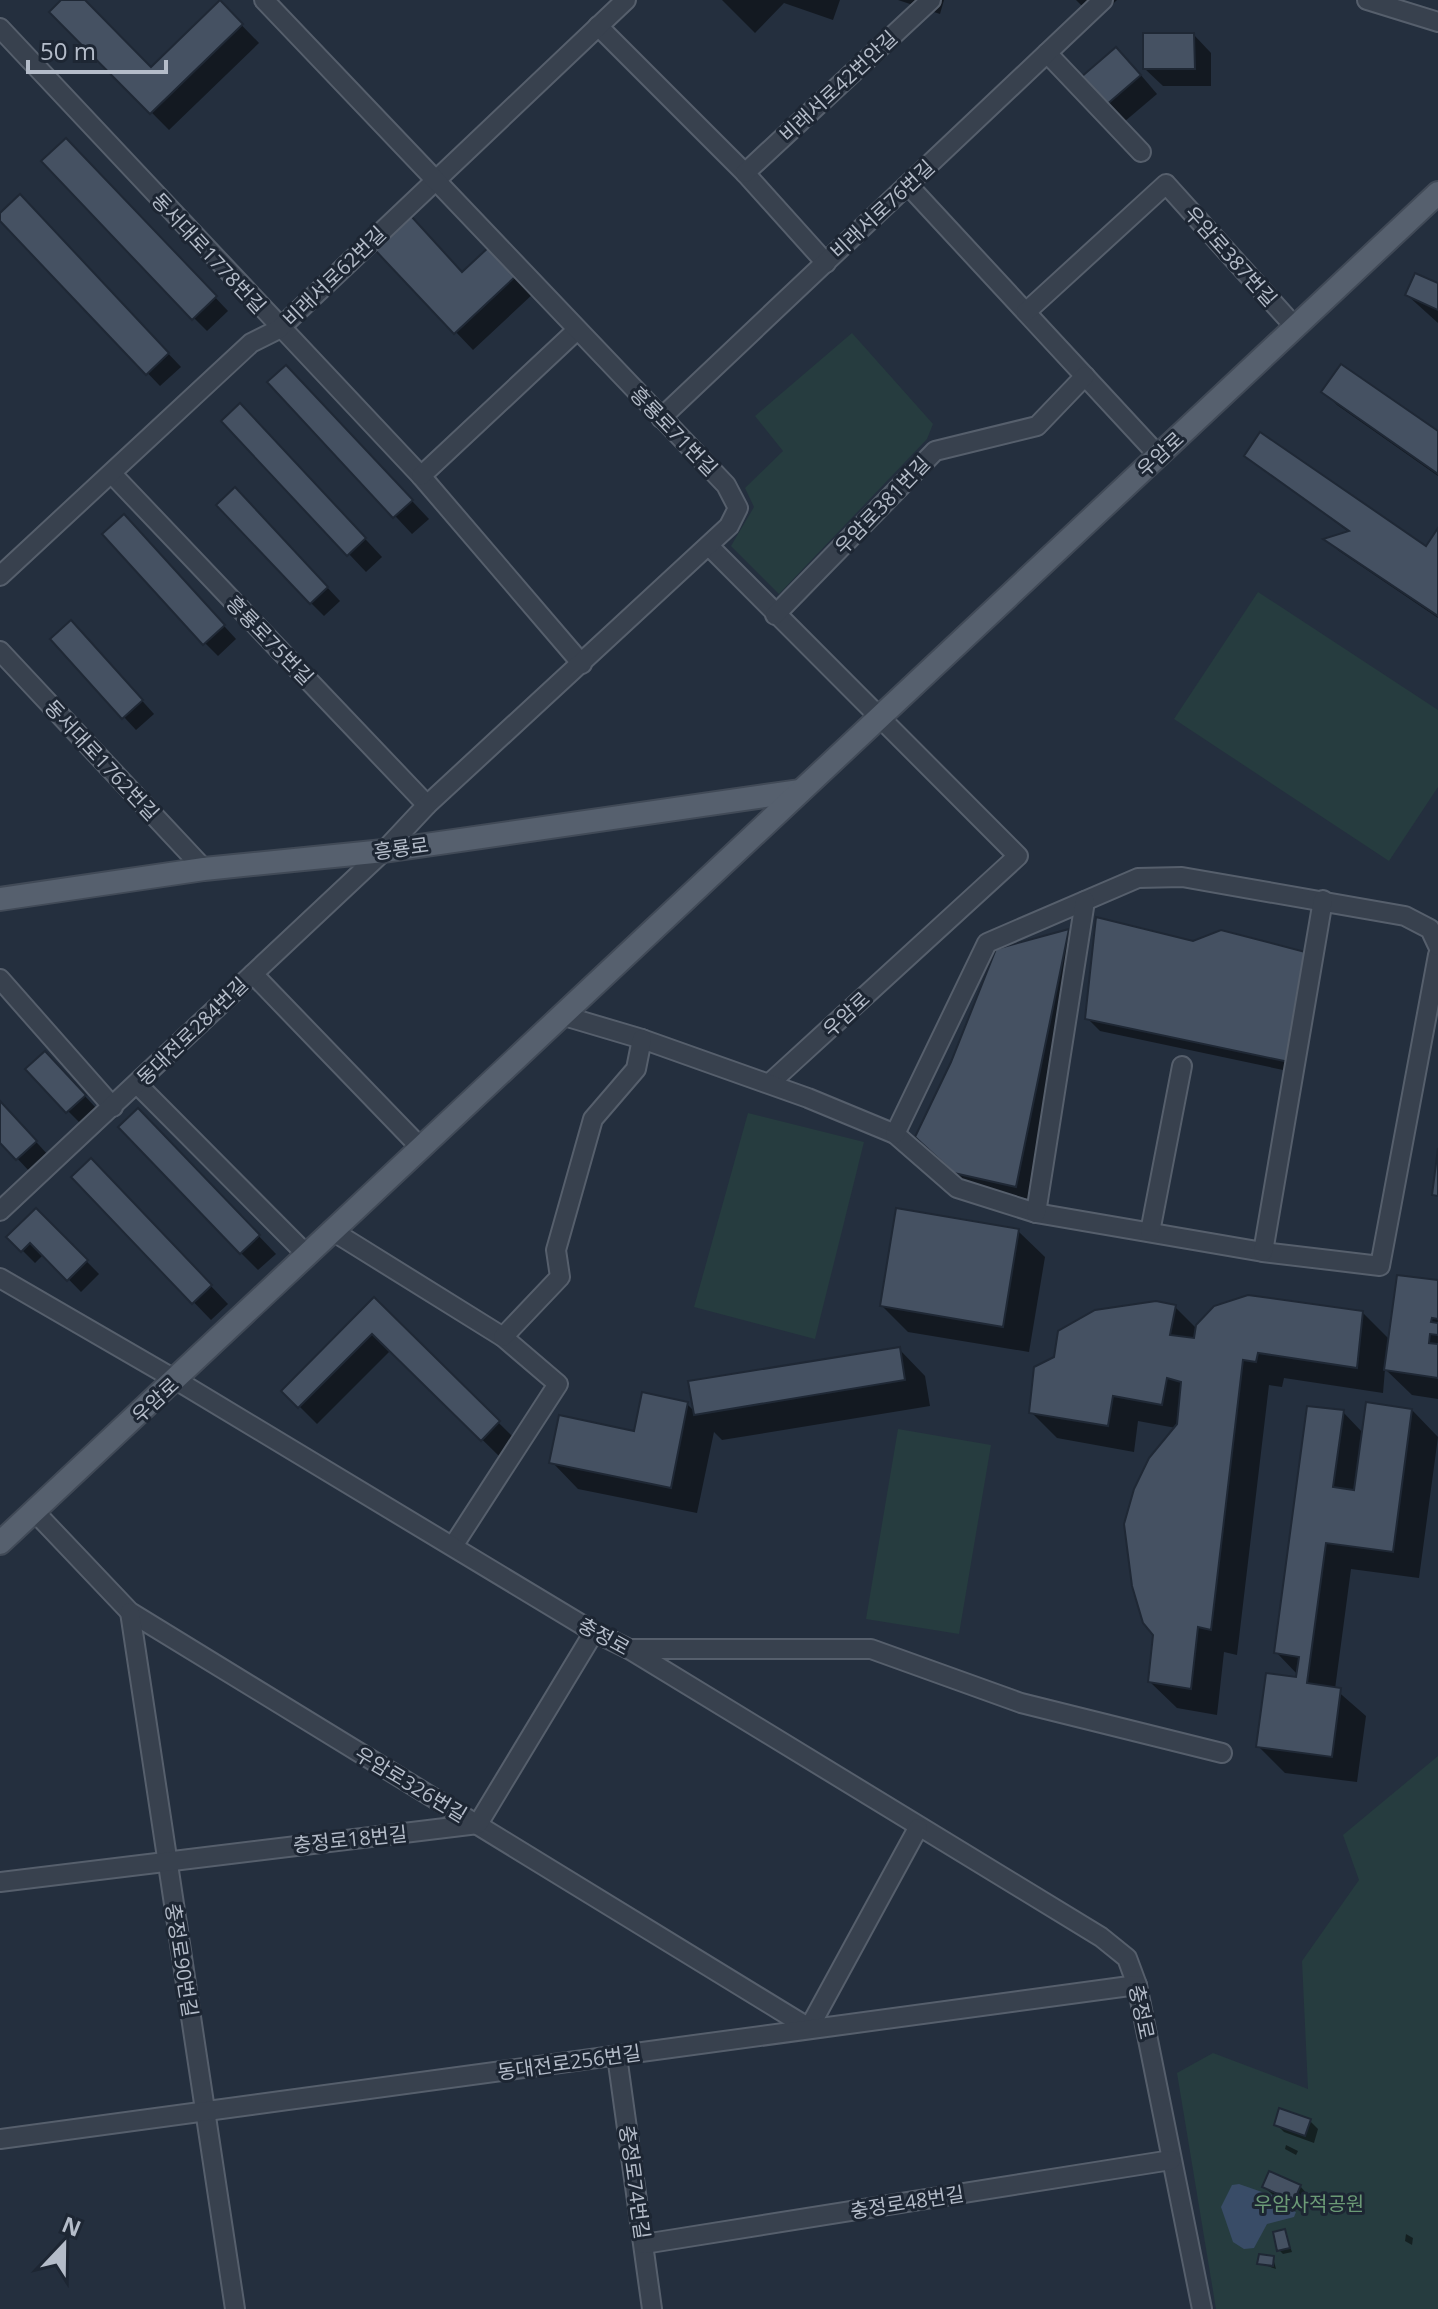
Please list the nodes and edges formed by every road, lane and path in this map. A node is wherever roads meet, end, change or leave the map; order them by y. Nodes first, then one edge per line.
1 (264, 0) edge
2 (626, 0) edge
3 (931, 0) edge
4 (1103, 0) edge
5 (1367, 0) edge
6 (1438, 22) edge
7 (598, 26) junction
8 (0, 28) edge
9 (1047, 53) junction
10 (1141, 152) dead end
11 (745, 173) junction
12 (434, 179) junction
13 (908, 185) junction
14 (1434, 201) edge
15 (826, 263) junction
16 (1026, 312) junction
17 (1295, 327) junction
18 (279, 329) junction
19 (577, 330) junction
20 (1085, 376) junction
21 (661, 418) junction
22 (1158, 455) junction
23 (113, 475) junction
24 (421, 476) junction
25 (709, 546) junction
26 (0, 576) edge
27 (775, 615) junction
28 (0, 651) edge
29 (582, 664) junction
30 (882, 715) junction
31 (800, 791) junction
32 (427, 805) junction
33 (384, 851) junction
34 (204, 869) junction
35 (0, 899) edge
36 (1323, 900) junction
37 (1085, 901) junction
38 (1438, 946) edge
39 (1438, 955) edge
40 (253, 974) junction
41 (0, 979) edge
42 (561, 1015) junction
43 (642, 1039) junction
44 (1182, 1066) dead end
45 (771, 1082) junction
46 (137, 1084) junction
47 (113, 1107) junction
48 (895, 1134) junction
49 (420, 1147) junction
50 (0, 1211) edge
51 (1036, 1213) junction
52 (331, 1230) junction
53 (1150, 1232) junction
54 (1263, 1252) junction
55 (306, 1254) junction
56 (0, 1278) edge
57 (503, 1337) junction
58 (176, 1380) junction
59 (35, 1512) junction
60 (0, 1543) edge
61 (453, 1546) junction
62 (130, 1612) junction
63 (594, 1632) junction
64 (629, 1649) junction
65 (1222, 1753) dead end
66 (478, 1824) junction
67 (918, 1828) junction
68 (167, 1859) junction
69 (0, 1882) edge
70 (1137, 1985) junction
71 (809, 2028) junction
72 (617, 2056) junction
73 (205, 2111) junction
74 (0, 2139) edge
75 (1171, 2160) junction
76 (644, 2244) junction
77 (235, 2309) edge
78 (652, 2309) edge
79 (1202, 2309) edge

1 - 12 street, 흥룡로71번길
2 - 7 street, 비래서로62번길
3 - 11 street, 비래서로42번안길
4 - 9 street, 비래서로76번길
5 - 6 street
7 - 11 street
7 - 12 street, 비래서로62번길
8 - 18 street, 동서대로1778번길
9 - 10 street
9 - 13 street, 비래서로76번길
11 - 15 street
12 - 18 street, 비래서로62번길
12 - 19 street, 흥룡로71번길
13 - 15 street, 비래서로76번길
13 - 16 street
14 - 17 main road, 우암로
15 - 21 street, 비래서로76번길
16 - 17 street, 우암로387번길
16 - 20 street
17 - 22 main road, 우암로
18 - 23 street, 비래서로62번길
18 - 24 street, 동서대로1778번길
19 - 21 street, 흥룡로71번길
19 - 24 street
20 - 22 street
20 - 27 street, 우암로381번길
21 - 25 street, 흥룡로71번길
22 - 30 main road, 우암로
23 - 26 street, 비래서로62번길
23 - 32 street, 흥룡로75번길
24 - 29 street, 동서대로1778번길
25 - 27 street, 우암로
25 - 29 street, 흥룡로71번길
27 - 30 street, 우암로
28 - 34 street, 동서대로1762번길
29 - 32 street, 흥룡로71번길
30 - 31 main road, 우암로
30 - 45 street, 우암로
31 - 33 main road, 흥룡로
31 - 42 main road, 우암로
32 - 33 street, 흥룡로71번길
33 - 34 main road, 흥룡로
33 - 40 street, 동대전로284번길
34 - 35 main road, 흥룡로
36 - 37 street
36 - 38 street
36 - 54 street
37 - 48 street
37 - 51 street
39 - 54 street
40 - 46 street, 동대전로284번길
40 - 49 street
41 - 47 street
42 - 43 street
42 - 49 main road, 우암로
43 - 45 street
43 - 57 street
44 - 53 street
45 - 48 street
46 - 47 street, 동대전로284번길
46 - 55 street
47 - 50 street, 동대전로284번길
48 - 51 street
49 - 52 main road, 우암로
51 - 53 street
52 - 55 main road, 우암로
52 - 57 street
53 - 54 street
55 - 58 main road, 우암로
56 - 58 street, 충정로
57 - 61 street
58 - 59 main road, 우암로
58 - 61 street, 충정로
59 - 60 main road, 우암로
59 - 62 street, 우암로326번길
61 - 63 street, 충정로
62 - 66 street, 우암로326번길
62 - 68 street, 충정로90번길
63 - 64 street, 충정로
63 - 66 street
64 - 65 street
64 - 67 street, 충정로
66 - 68 street, 충정로18번길
66 - 71 street, 우암로326번길
67 - 70 street, 충정로
67 - 71 street
68 - 69 street, 충정로18번길
68 - 73 street, 충정로90번길
70 - 71 street, 동대전로256번길
70 - 75 street, 충정로
71 - 72 street, 동대전로256번길
72 - 73 street, 동대전로256번길
72 - 76 street, 충정로74번길
73 - 74 street, 동대전로256번길
73 - 77 street, 충정로90번길
75 - 76 street, 충정로48번길
75 - 79 street, 충정로
76 - 78 street, 충정로74번길

